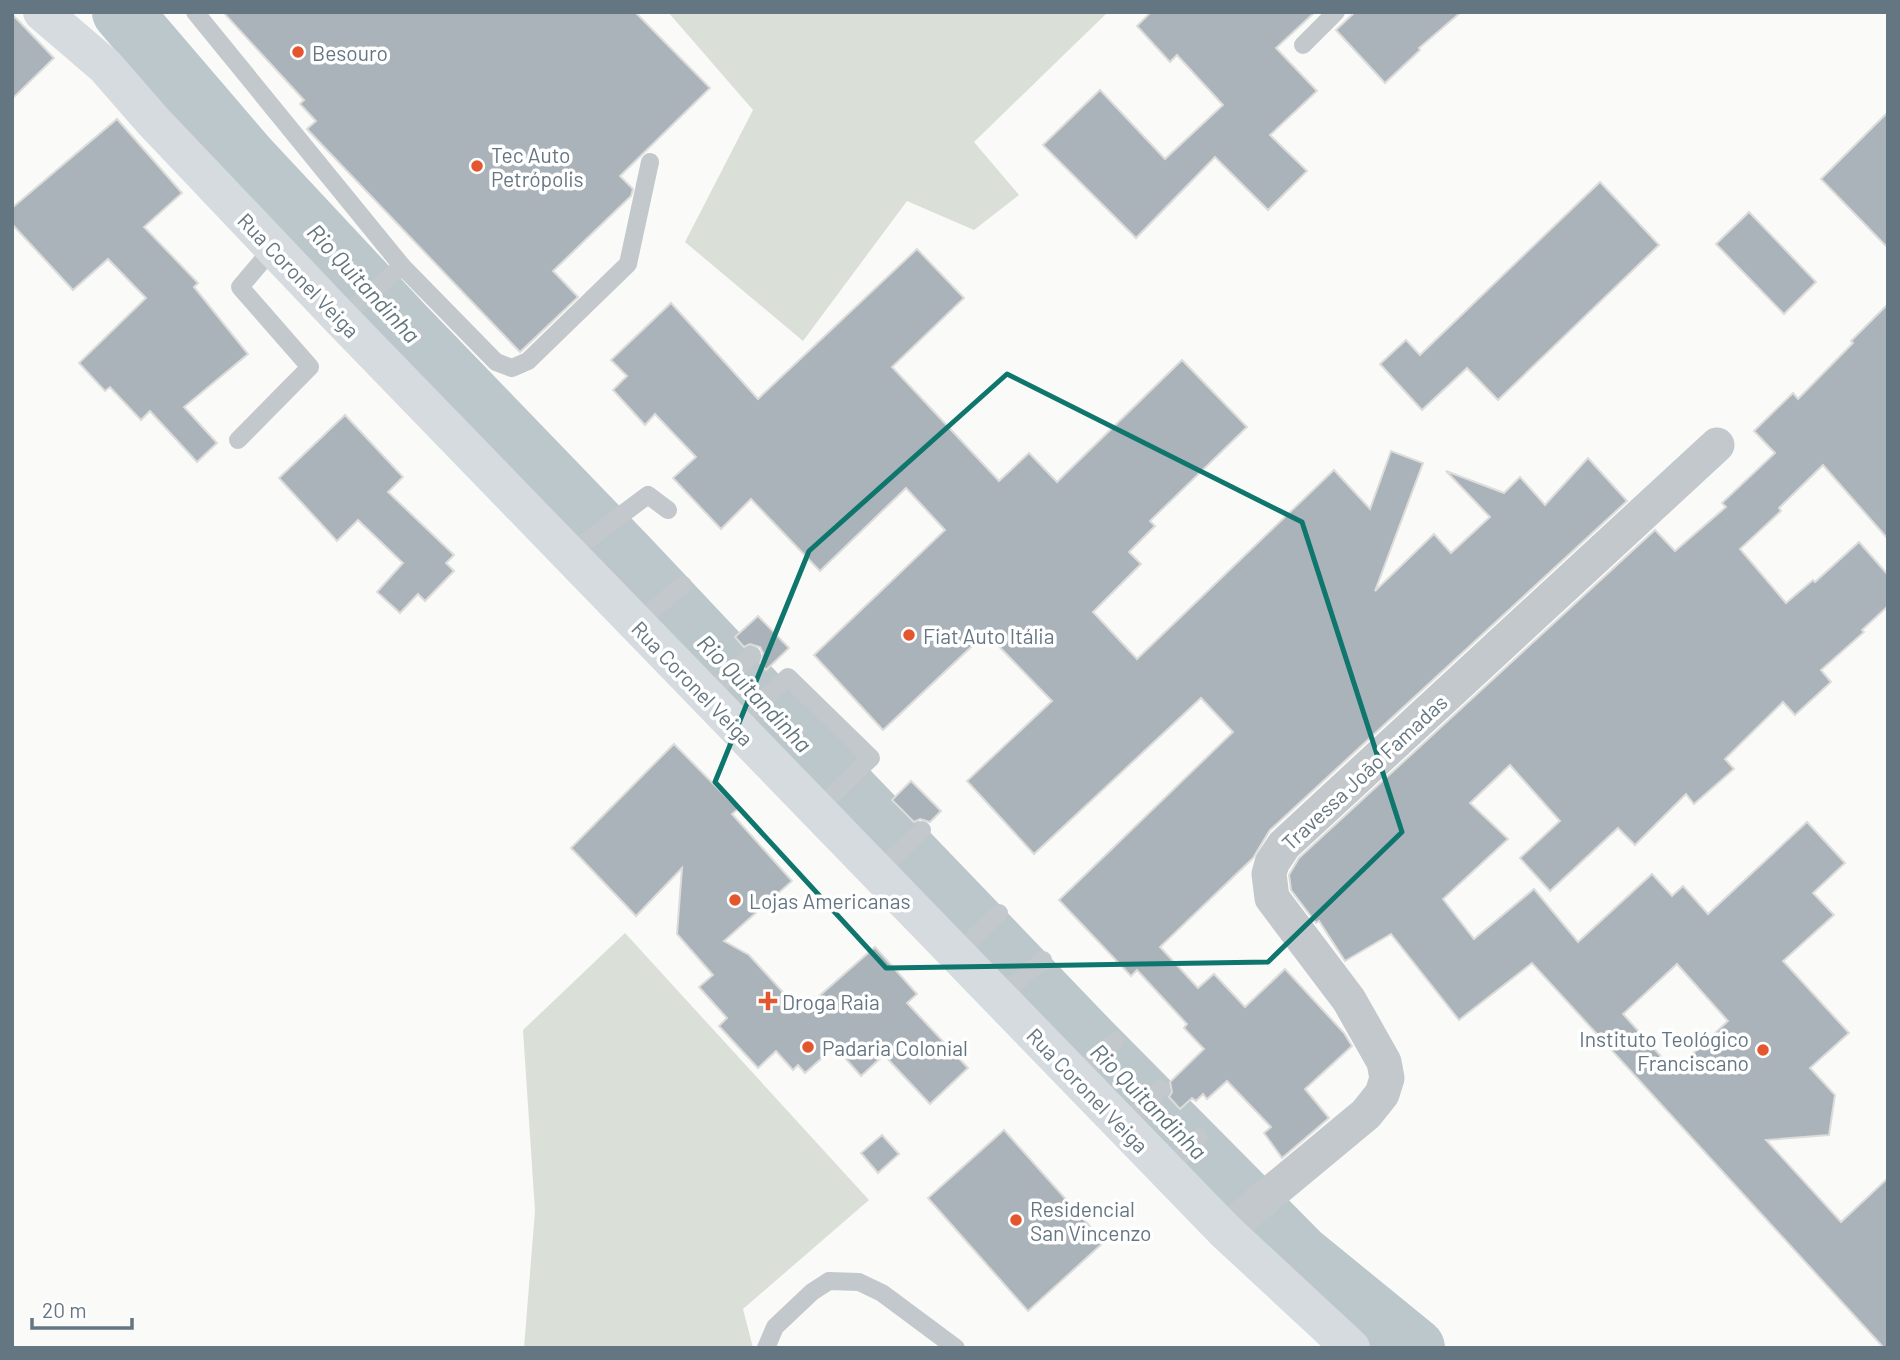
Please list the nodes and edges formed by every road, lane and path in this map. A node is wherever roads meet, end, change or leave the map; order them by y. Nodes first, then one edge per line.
1 (42, 12) edge
2 (195, 12) edge
3 (1336, 12) edge
4 (1303, 45) dead end
5 (650, 162) dead end
6 (273, 248) junction
7 (402, 266) junction
8 (341, 319) junction
9 (238, 440) dead end
10 (1717, 445) dead end
11 (668, 510) dead end
12 (580, 546) junction
13 (682, 585) dead end
14 (647, 615) junction
15 (752, 655) dead end
16 (717, 687) junction
17 (744, 717) junction
18 (824, 802) junction
19 (922, 830) dead end
20 (878, 873) junction
21 (999, 913) dead end
22 (956, 955) junction
23 (1043, 960) dead end
24 (1007, 991) junction
25 (1115, 1041) dead end
26 (1083, 1068) junction
27 (1161, 1089) dead end
28 (1131, 1117) junction
29 (1199, 1137) dead end
30 (1173, 1164) junction
31 (1225, 1231) junction
32 (766, 1348) edge
33 (956, 1348) edge
34 (1351, 1348) edge

1 - 6 main road, Rua Coronel Veiga
2 - 7 lane
3 - 4 lane
5 - 7 lane
6 - 8 main road, Rua Coronel Veiga
6 - 9 lane
7 - 8 lane
8 - 12 main road, Rua Coronel Veiga
10 - 31 street, Travessa João Famadas
11 - 12 lane
12 - 14 main road, Rua Coronel Veiga
13 - 14 lane
14 - 16 main road, Rua Coronel Veiga
15 - 16 lane
16 - 17 main road, Rua Coronel Veiga
17 - 18 main road, Rua Coronel Veiga
17 - 18 lane
18 - 20 main road, Rua Coronel Veiga
19 - 20 lane
20 - 22 main road, Rua Coronel Veiga
21 - 22 lane
22 - 24 main road, Rua Coronel Veiga
23 - 24 lane
24 - 26 main road, Rua Coronel Veiga
25 - 26 lane
26 - 28 main road, Rua Coronel Veiga
27 - 28 lane
28 - 30 main road, Rua Coronel Veiga
29 - 30 lane
30 - 31 main road, Rua Coronel Veiga
31 - 34 main road, Rua Coronel Veiga
32 - 33 lane

